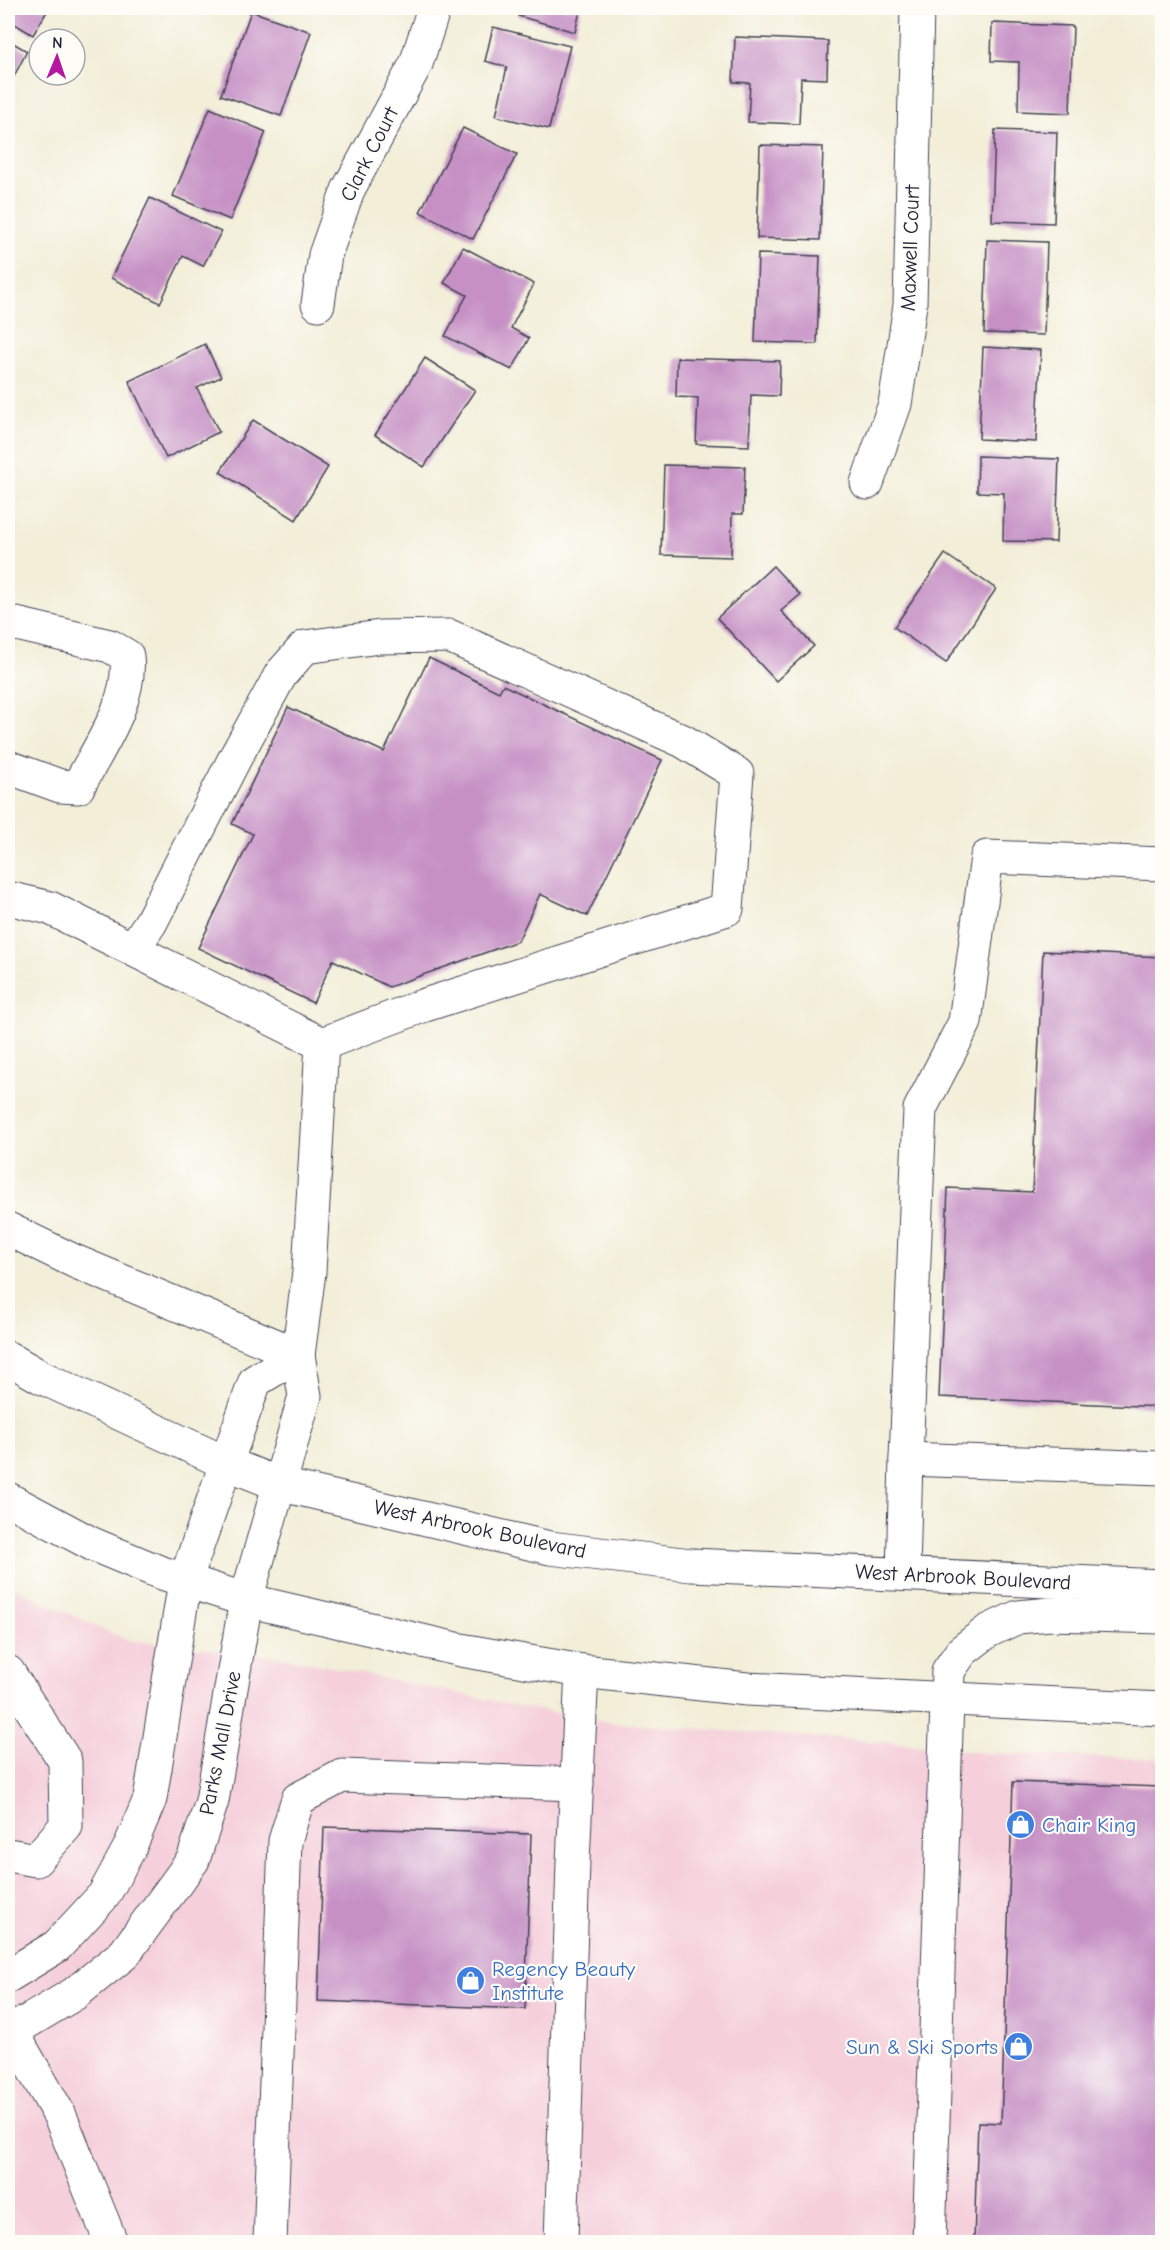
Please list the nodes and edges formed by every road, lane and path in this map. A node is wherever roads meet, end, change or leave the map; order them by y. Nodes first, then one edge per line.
1 (434, 8) edge
2 (917, 8) edge
3 (318, 304) dead end
4 (867, 483) dead end
5 (8, 622) edge
6 (8, 767) edge
7 (1162, 864) edge
8 (8, 898) edge
9 (133, 949) junction
10 (321, 1044) junction
11 (8, 1229) edge
12 (298, 1354) junction
13 (8, 1358) edge
14 (906, 1459) junction
15 (226, 1463) junction
16 (1162, 1468) edge
17 (278, 1484) junction
18 (8, 1499) edge
19 (903, 1574) junction
20 (185, 1581) junction
21 (1162, 1586) edge
22 (246, 1600) junction
23 (1162, 1617) edge
24 (582, 1671) junction
25 (8, 1672) edge
26 (946, 1699) junction
27 (1162, 1709) edge
28 (577, 1784) junction
29 (8, 1855) edge
30 (8, 1976) edge
31 (10, 2028) edge
32 (111, 2242) edge
33 (270, 2242) edge
34 (561, 2242) edge
35 (929, 2242) edge

1 - 3 street, Clark Court
2 - 4 street, Maxwell Court
5 - 6 street
7 - 14 street
8 - 9 street
9 - 10 street
9 - 10 street
10 - 12 street, Parks Mall Drive
11 - 12 street
12 - 15 street
12 - 17 street, Parks Mall Drive
13 - 15 street, West Arbrook Boulevard
14 - 16 street
14 - 19 street
15 - 17 street, West Arbrook Boulevard
15 - 20 street
17 - 19 street, West Arbrook Boulevard
17 - 22 street, Parks Mall Drive
18 - 20 street
19 - 21 street, West Arbrook Boulevard
20 - 22 street
20 - 30 street
22 - 24 street
22 - 31 street, Parks Mall Drive
23 - 26 street
24 - 26 street
24 - 28 street
25 - 29 street
26 - 27 street
26 - 35 street
28 - 33 street
28 - 34 street
31 - 32 street

